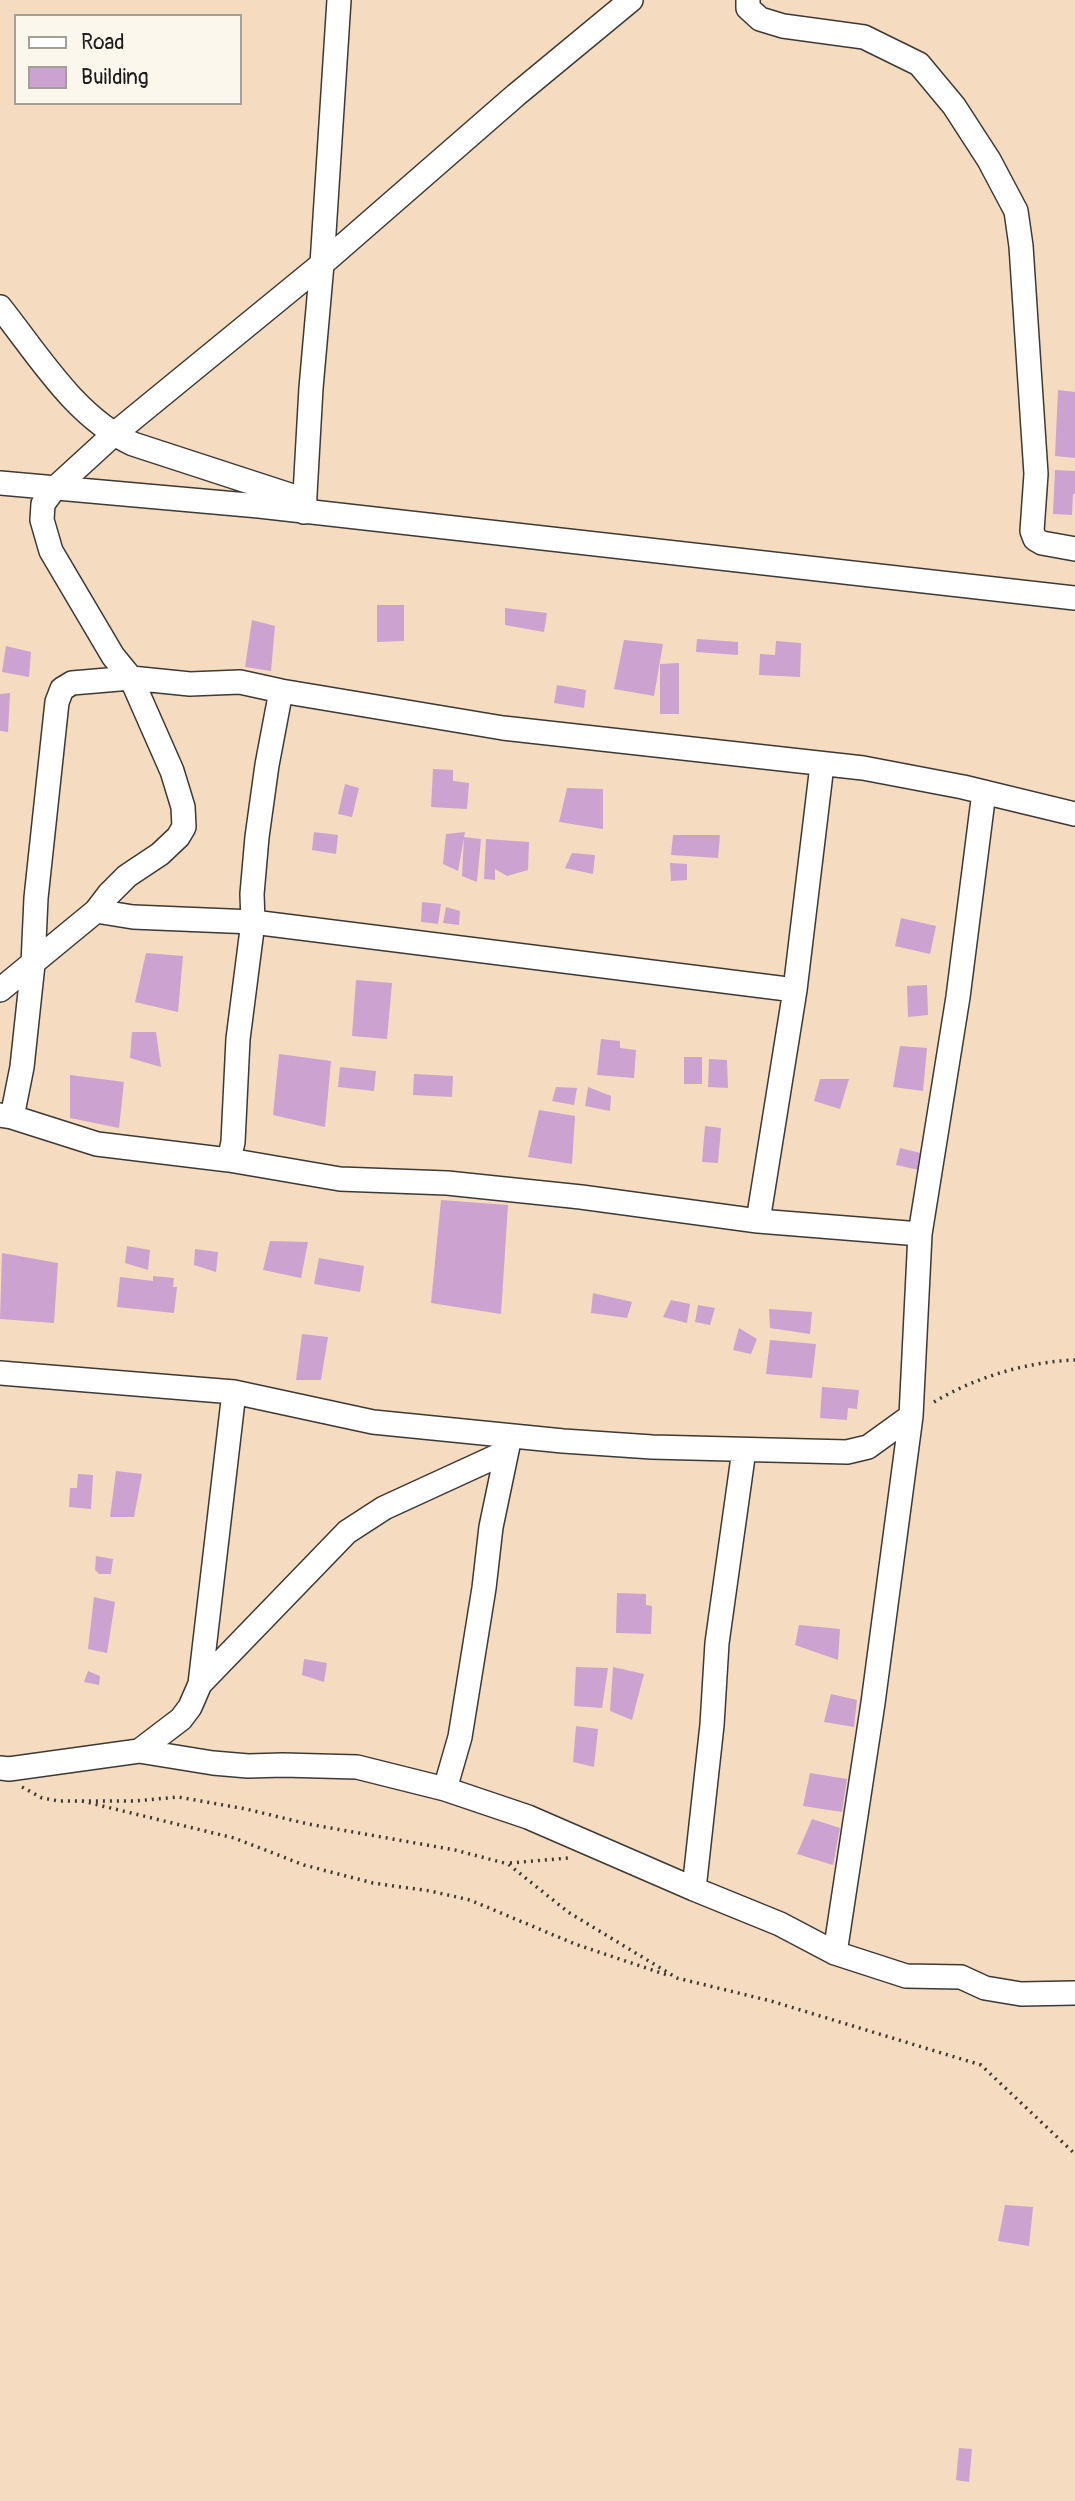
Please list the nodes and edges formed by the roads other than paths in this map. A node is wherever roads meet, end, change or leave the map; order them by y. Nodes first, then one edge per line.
1 (339, 0) edge
2 (631, 0) edge
3 (748, 0) edge
4 (322, 264) junction
5 (0, 307) edge
6 (113, 435) junction
7 (0, 483) edge
8 (54, 489) junction
9 (304, 506) junction
10 (1075, 549) edge
11 (1075, 598) edge
12 (131, 678) junction
13 (281, 691) junction
14 (822, 765) junction
15 (984, 792) junction
16 (1075, 814) edge
17 (96, 911) junction
18 (253, 922) junction
19 (33, 964) junction
20 (0, 990) edge
21 (795, 990) junction
22 (6, 1116) edge
23 (229, 1160) junction
24 (758, 1221) junction
25 (920, 1234) junction
26 (0, 1373) edge
27 (234, 1392) junction
28 (911, 1416) junction
29 (508, 1443) junction
30 (744, 1450) junction
31 (201, 1684) junction
32 (139, 1751) junction
33 (4, 1768) edge
34 (445, 1789) junction
35 (694, 1889) junction
36 (835, 1954) junction
37 (1075, 1993) edge

1 - 4 street
2 - 4 street
3 - 10 street
4 - 6 street
4 - 9 street
5 - 6 street
6 - 8 street
6 - 9 street
7 - 8 street
8 - 9 street
8 - 12 street
9 - 11 street
12 - 13 street
12 - 17 street
12 - 19 street
13 - 14 street
13 - 18 street
14 - 15 street
14 - 21 street
15 - 16 street
15 - 25 street
17 - 18 street
17 - 19 street
18 - 21 street
18 - 23 street
19 - 20 street
19 - 22 street
21 - 24 street
22 - 23 street
23 - 24 street
24 - 25 street
25 - 28 street
26 - 27 street
27 - 29 street
27 - 31 street
28 - 30 street
28 - 36 street
29 - 30 street
29 - 31 street
29 - 34 street
30 - 35 street
31 - 32 street
32 - 33 street
32 - 34 street
34 - 35 street
35 - 36 street
36 - 37 street

